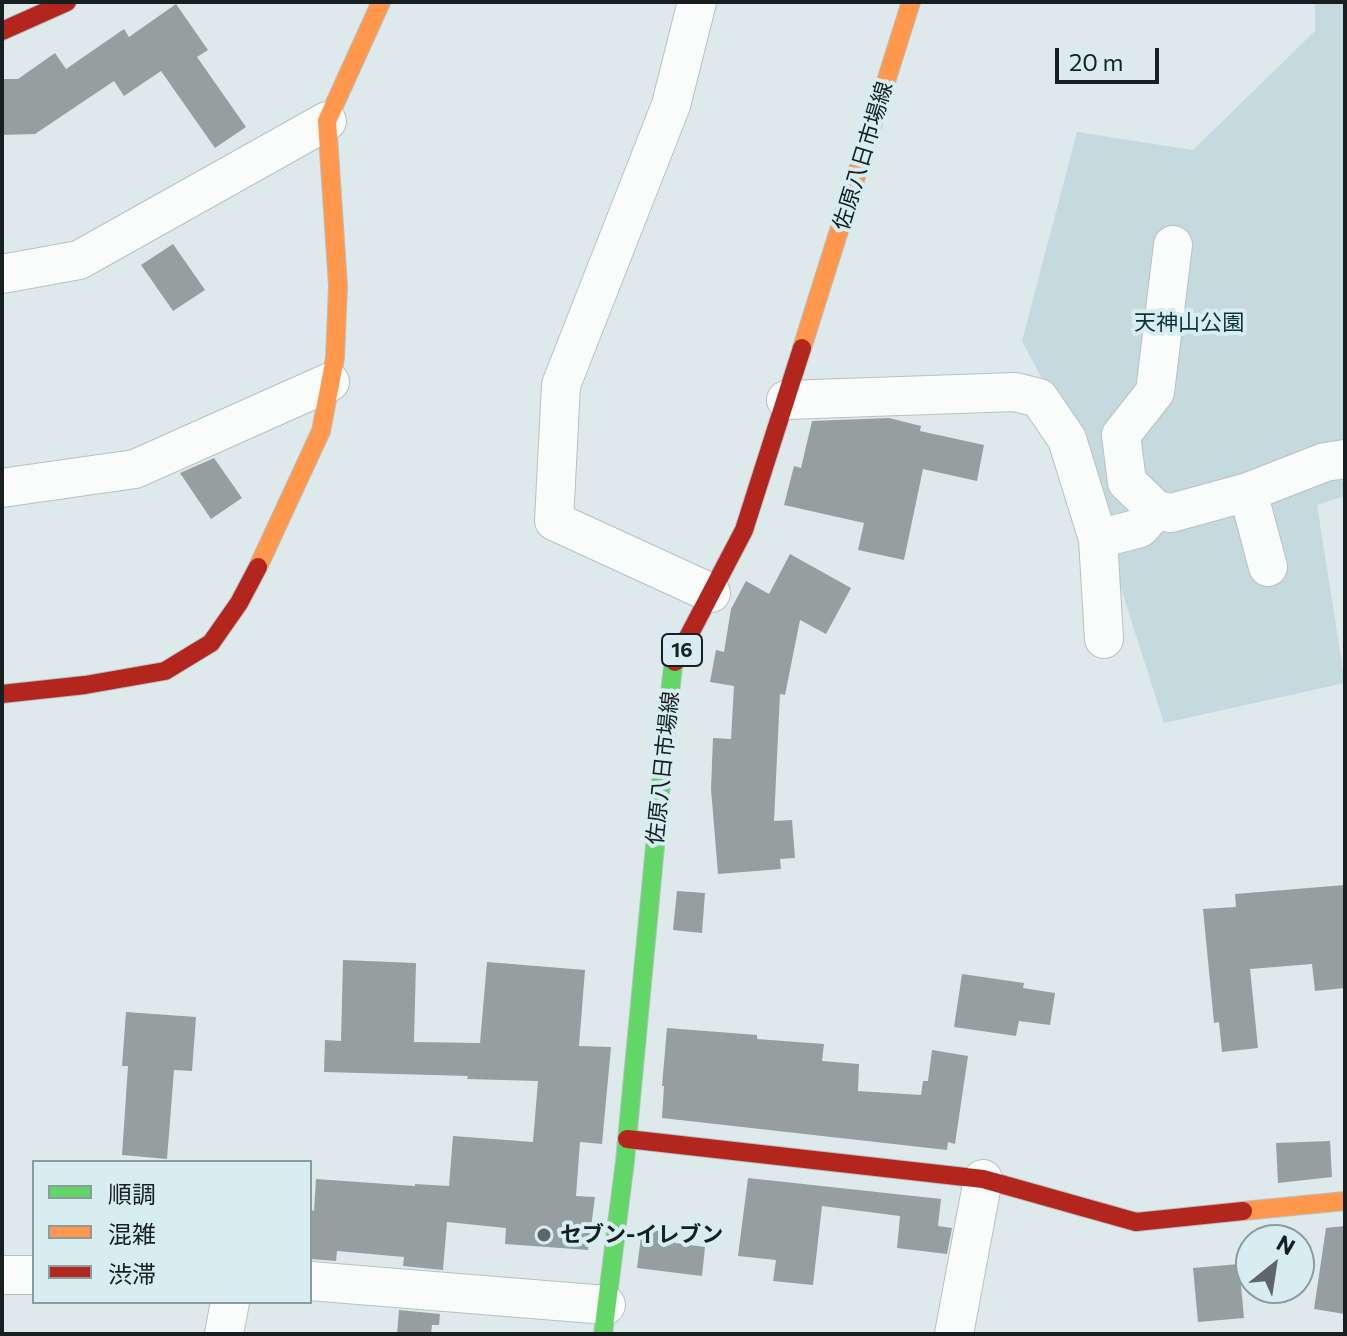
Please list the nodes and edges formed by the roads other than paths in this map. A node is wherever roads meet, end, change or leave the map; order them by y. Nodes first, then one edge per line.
1 (67, 2) edge
2 (381, 2) edge
3 (697, 2) edge
4 (911, 2) edge
5 (2, 31) edge
6 (327, 121) junction
7 (1173, 245) dead end
8 (2, 274) edge
9 (330, 382) junction
10 (786, 400) junction
11 (1345, 459) edge
12 (2, 488) edge
13 (1248, 492) junction
14 (1156, 510) junction
15 (1098, 539) junction
16 (1268, 567) dead end
17 (711, 593) junction
18 (1104, 639) dead end
19 (2, 694) edge
20 (627, 1139) junction
21 (983, 1179) junction
22 (1345, 1201) edge
23 (2, 1275) edge
24 (32, 1275) edge
25 (312, 1281) edge
26 (230, 1304) edge
27 (605, 1319) edge
28 (224, 1334) edge
29 (954, 1334) edge

1 - 5 street
2 - 6 street
3 - 17 street
4 - 10 street, 佐原八日市場線 / 16
6 - 8 street
6 - 9 street
7 - 14 street
9 - 12 street
9 - 19 street
10 - 15 street
10 - 17 street, 佐原八日市場線 / 16
11 - 13 street
13 - 14 street
13 - 16 street
14 - 15 street
15 - 18 street
17 - 20 street, 佐原八日市場線 / 16
20 - 21 street
20 - 27 street, 佐原八日市場線 / 16
21 - 22 street
21 - 29 street
23 - 24 street
25 - 27 street
26 - 28 street

